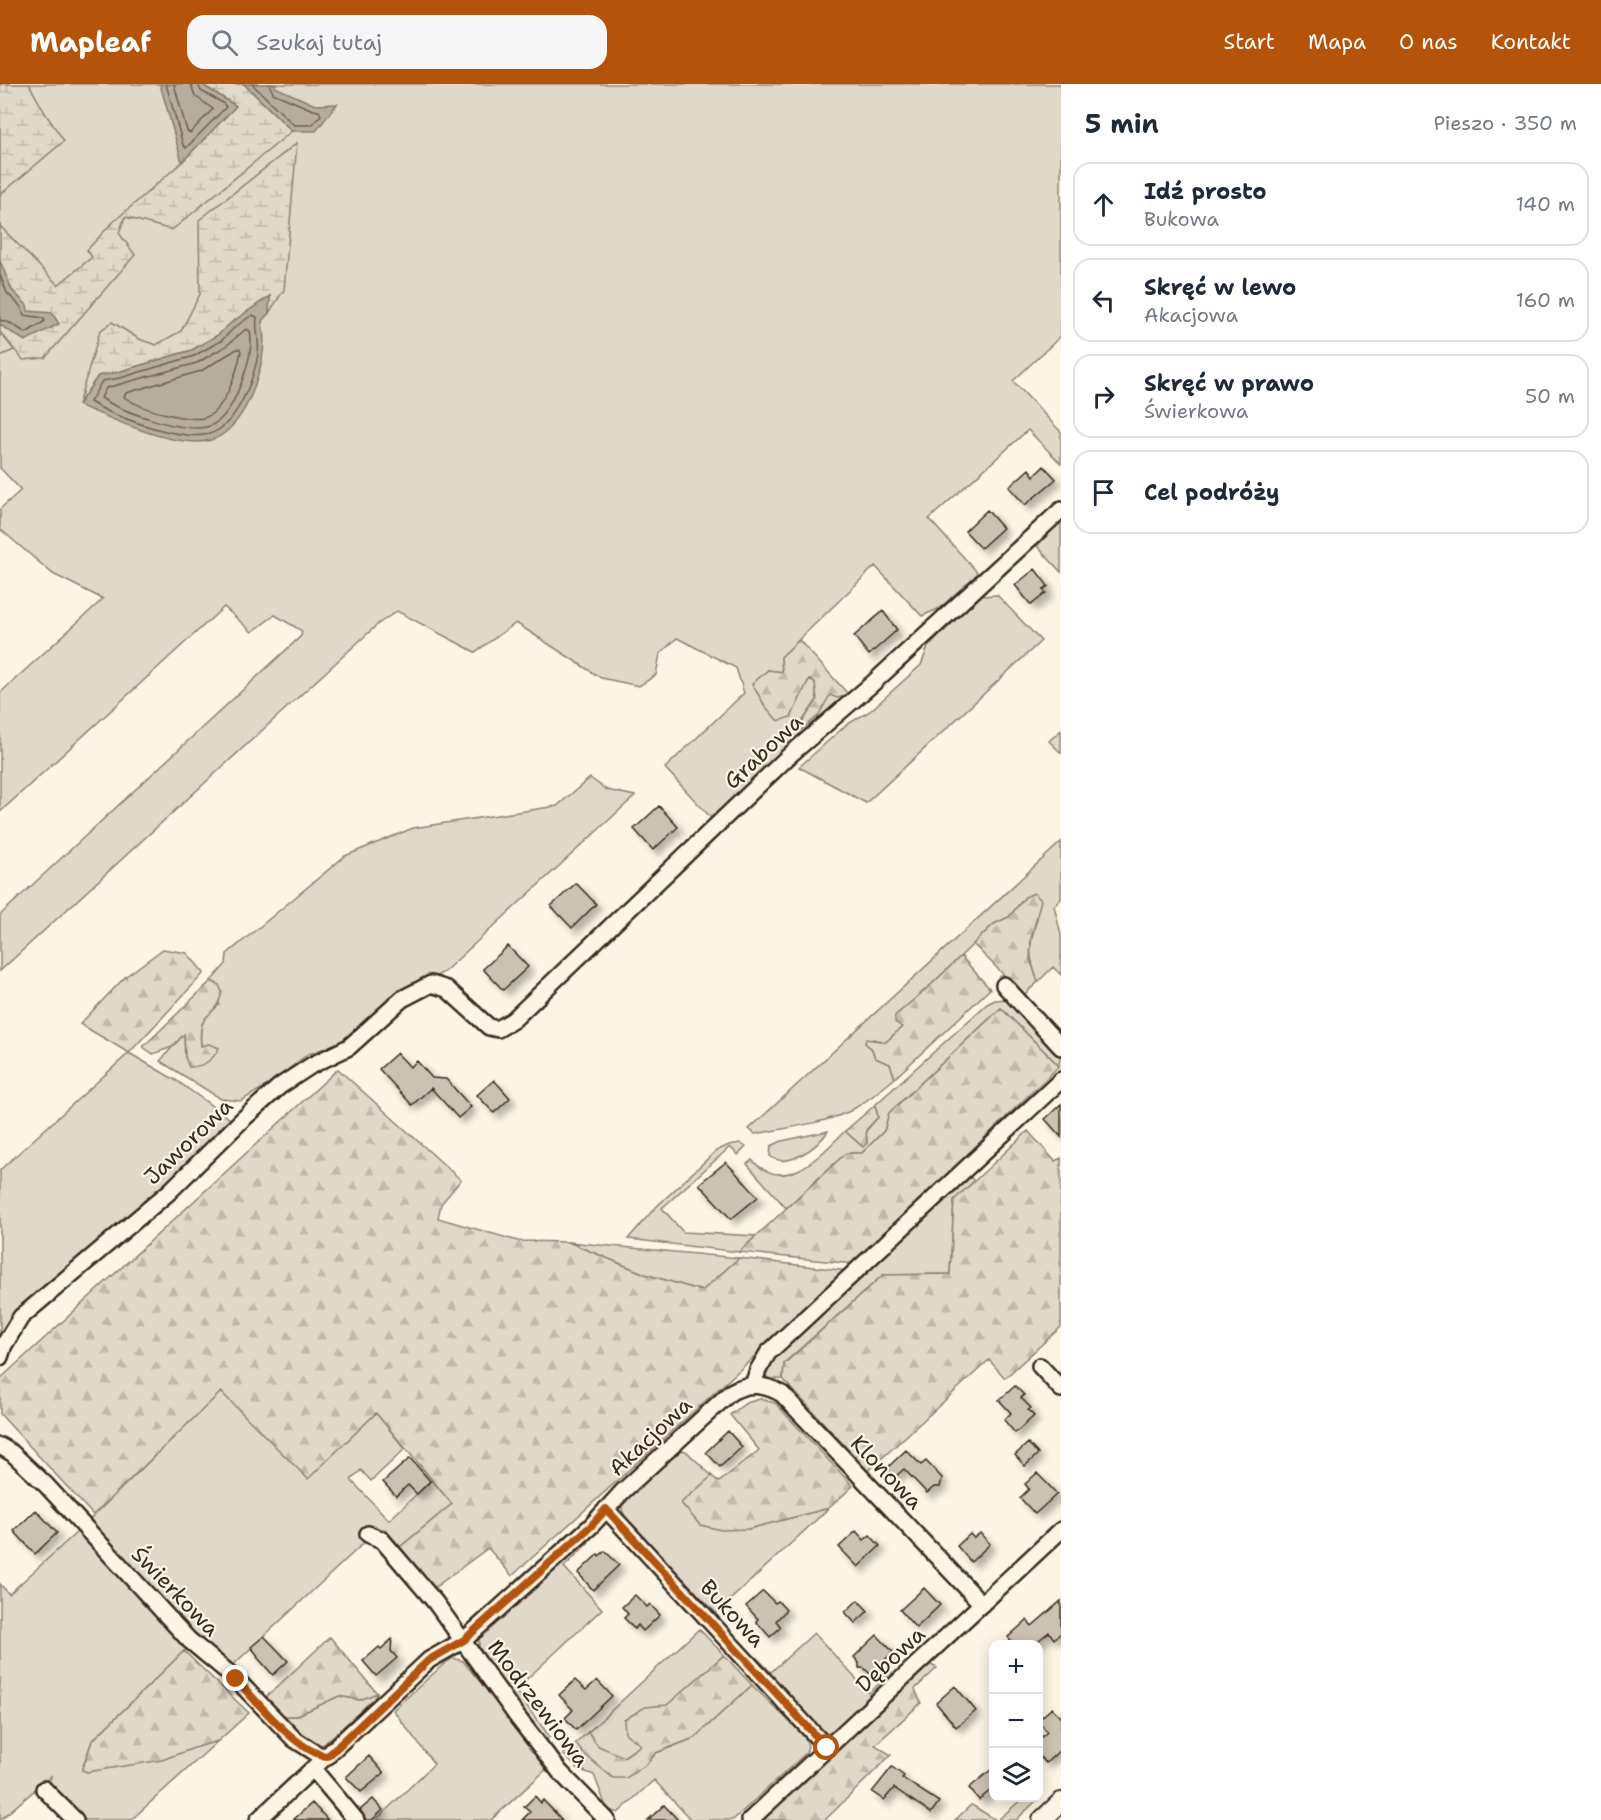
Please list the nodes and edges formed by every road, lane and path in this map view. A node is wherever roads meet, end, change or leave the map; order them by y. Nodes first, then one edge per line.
1 (1061, 510) edge
2 (431, 984) joint
3 (1004, 986) dead end
4 (1061, 1047) edge
5 (1061, 1080) edge
6 (0, 1357) edge
7 (1040, 1366) dead end
8 (753, 1385) junction
9 (1061, 1389) edge
10 (0, 1446) edge
11 (606, 1509) junction
12 (1061, 1530) edge
13 (368, 1534) dead end
14 (982, 1604) junction
15 (464, 1640) junction
16 (827, 1748) junction
17 (328, 1756) junction
18 (314, 1770) junction
19 (44, 1789) dead end
20 (1061, 1802) edge
21 (75, 1820) edge
22 (258, 1820) edge
23 (356, 1820) edge
24 (607, 1820) edge
25 (750, 1820) edge
26 (1042, 1820) edge

1 - 2 street, Grabowa
2 - 6 street, Jaworowa
3 - 4 street
5 - 8 street
7 - 9 street
8 - 11 street, Akacjowa
8 - 14 street, Klonowa
10 - 17 street, Świerkowa
11 - 15 street, Akacjowa
11 - 16 street, Bukowa
12 - 14 street, Dębowa
13 - 15 street, Modrzewiowa
14 - 16 street, Dębowa
15 - 17 street, Akacjowa
15 - 24 street, Modrzewiowa
16 - 25 street, Dębowa
17 - 18 street, Akacjowa
18 - 22 street, Akacjowa
18 - 23 street
19 - 21 street
20 - 26 street

